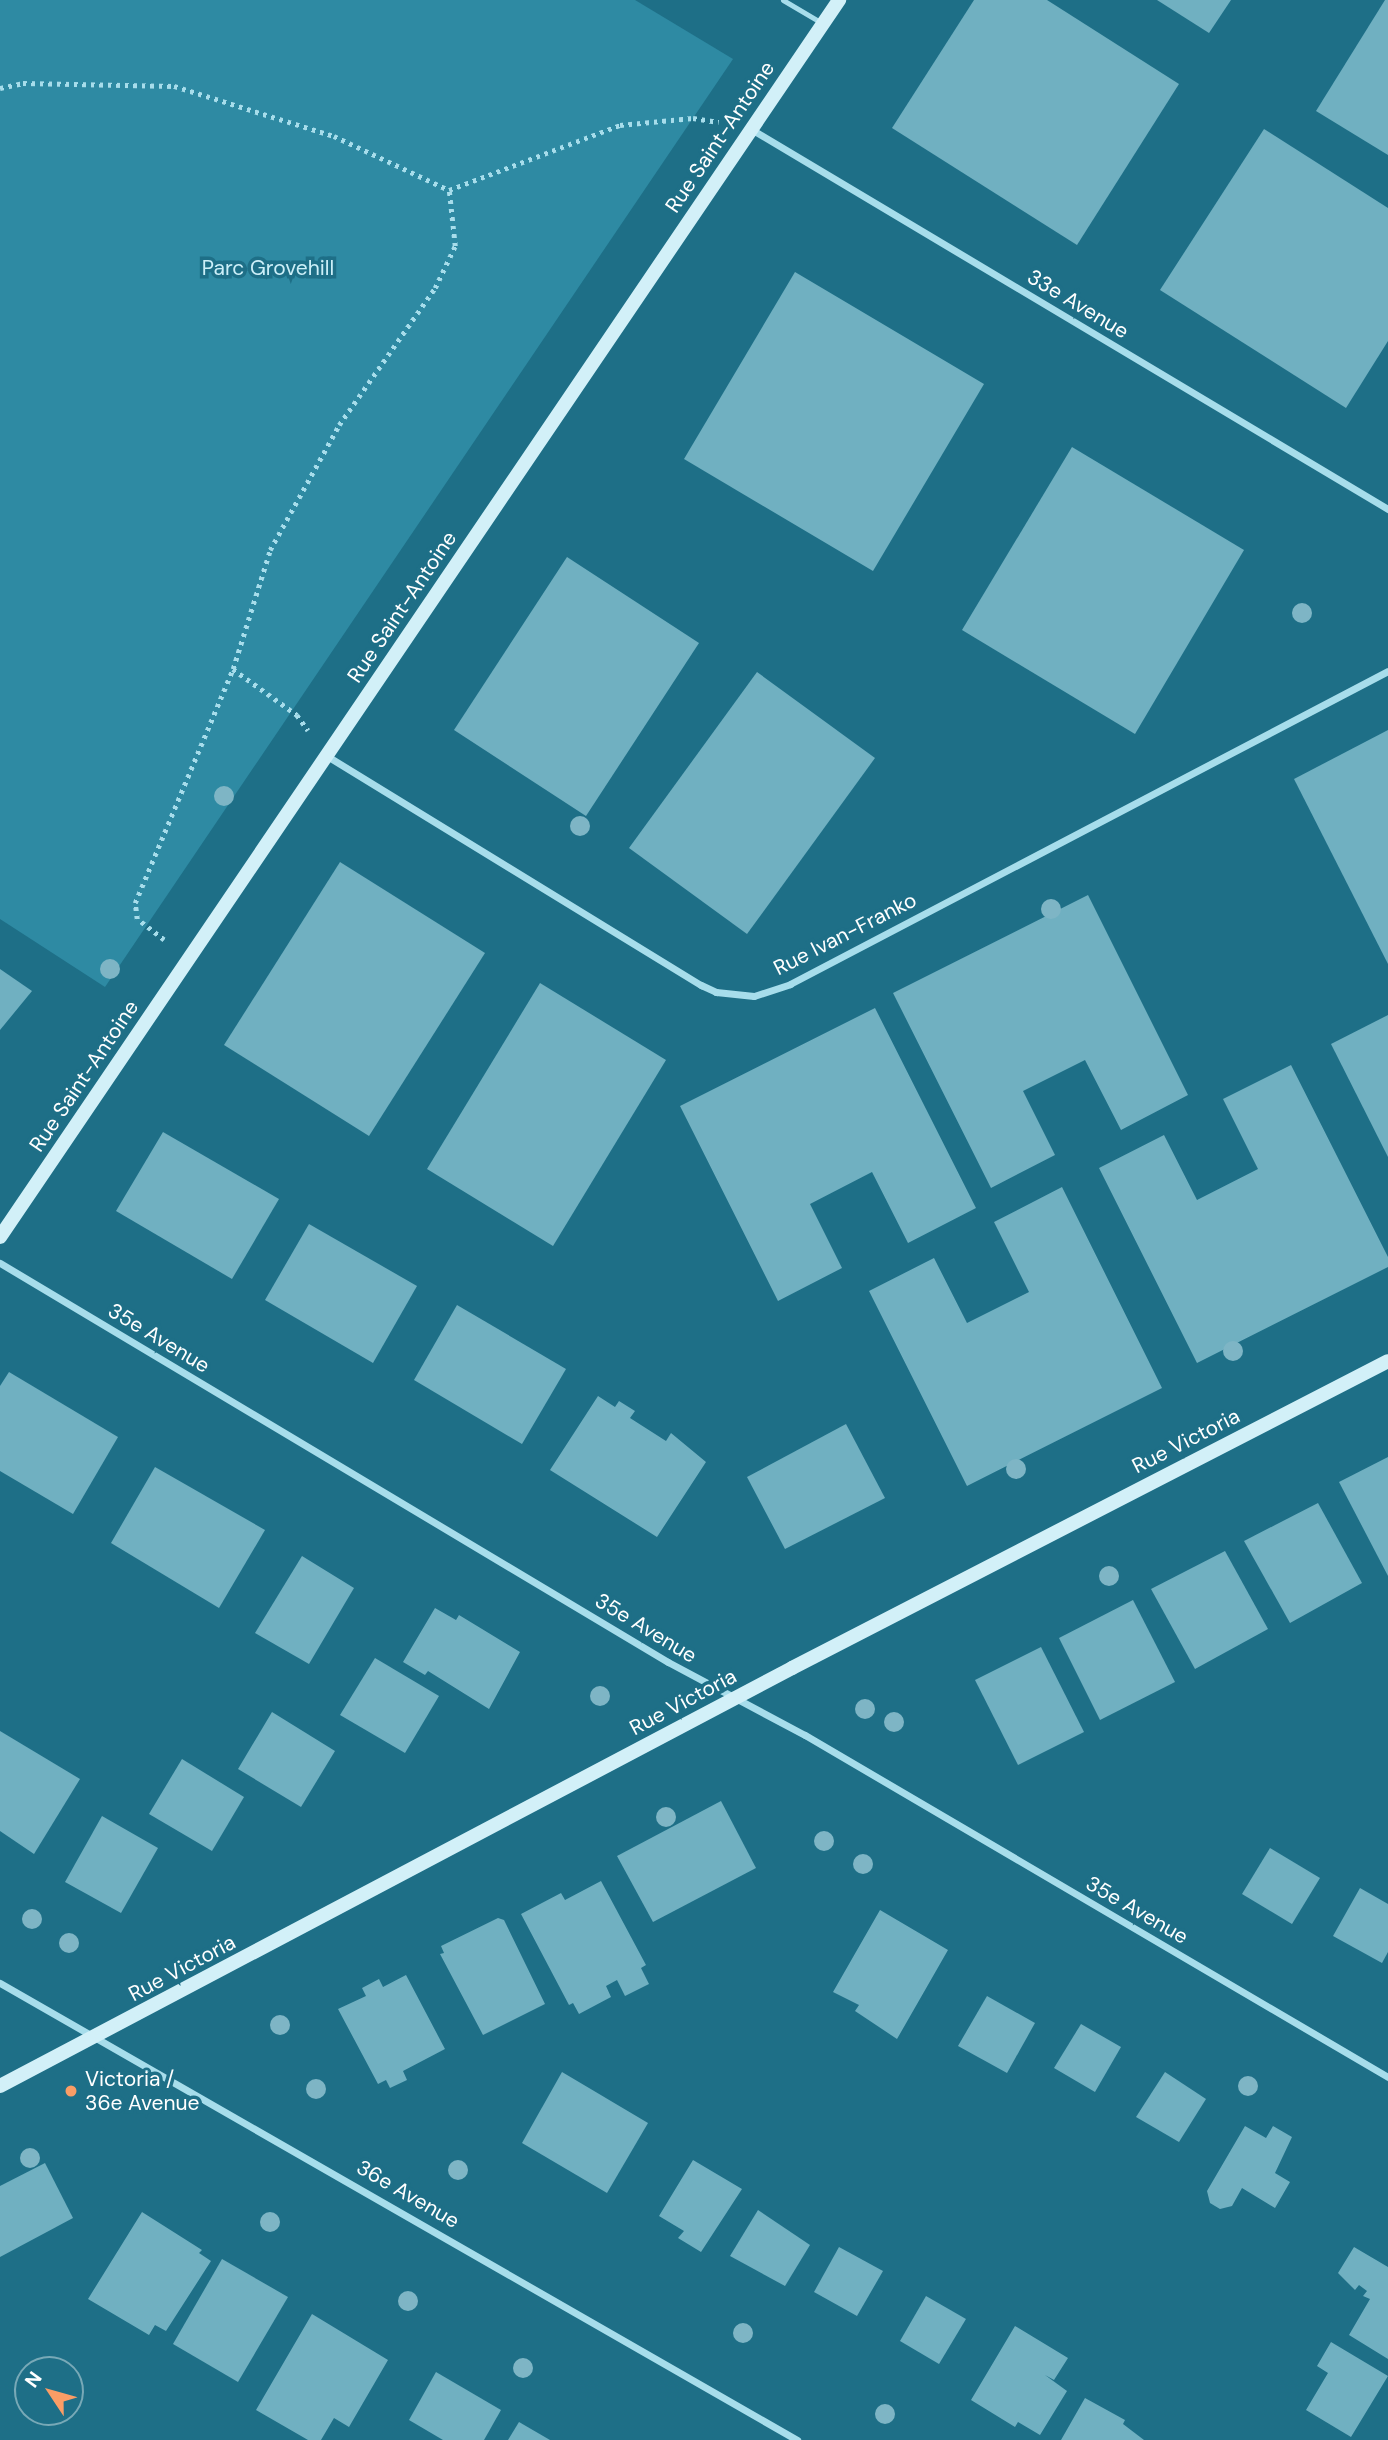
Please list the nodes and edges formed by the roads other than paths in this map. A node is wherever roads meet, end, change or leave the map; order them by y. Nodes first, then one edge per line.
1 (783, 0) edge
2 (839, 0) edge
3 (823, 24) junction
4 (751, 129) junction
5 (1388, 509) edge
6 (1388, 671) edge
7 (326, 755) junction
8 (0, 1237) edge
9 (0, 1263) edge
10 (1388, 1361) edge
11 (732, 1699) junction
12 (0, 1983) edge
13 (97, 2038) junction
14 (1388, 2077) edge
15 (0, 2086) edge
16 (797, 2440) edge

1 - 3 lane
2 - 3 main road, Rue Saint-Antoine
3 - 4 main road, Rue Saint-Antoine
4 - 5 street, 33e Avenue
4 - 7 main road, Rue Saint-Antoine
6 - 7 street, Rue Ivan-Franko
7 - 8 main road, Rue Saint-Antoine
9 - 11 street, 35e Avenue
10 - 11 main road, Rue Victoria
11 - 13 main road, Rue Victoria
11 - 14 street, 35e Avenue
12 - 13 street, 36e Avenue
13 - 15 main road, Rue Victoria
13 - 16 street, 36e Avenue

